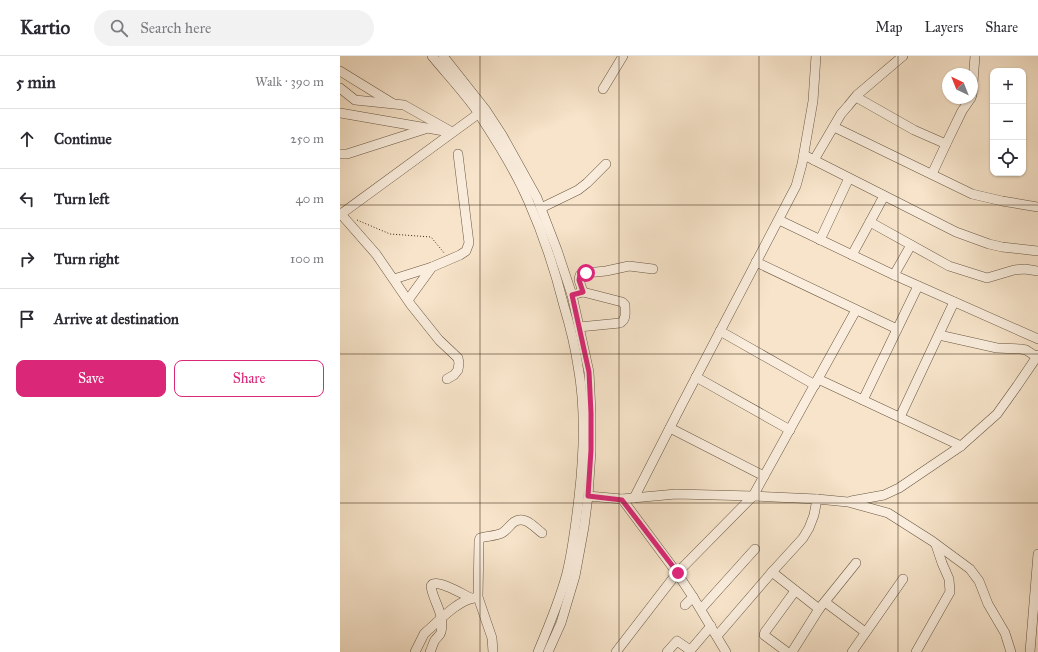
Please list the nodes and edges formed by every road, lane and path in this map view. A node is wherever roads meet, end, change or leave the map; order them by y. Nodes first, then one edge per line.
1 (432, 56) edge
2 (443, 56) edge
3 (623, 56) edge
4 (816, 56) edge
5 (903, 56) edge
6 (975, 56) edge
7 (974, 68) edge
8 (340, 71) edge
9 (340, 88) edge
10 (603, 88) dead end
11 (856, 97) junction
12 (394, 104) junction
13 (967, 104) edge
14 (482, 111) junction
15 (340, 113) edge
16 (834, 127) junction
17 (427, 128) junction
18 (452, 132) junction
19 (946, 144) junction
20 (340, 154) edge
21 (458, 154) dead end
22 (804, 155) junction
23 (814, 160) junction
24 (606, 164) dead end
25 (932, 174) junction
26 (849, 178) junction
27 (884, 196) junction
28 (1038, 207) edge
29 (540, 208) junction
30 (341, 213) edge
31 (355, 220) dead end
32 (779, 220) junction
33 (870, 222) junction
34 (820, 240) junction
35 (911, 245) junction
36 (1038, 251) edge
37 (852, 255) junction
38 (450, 260) junction
39 (756, 262) junction
40 (432, 267) junction
41 (653, 269) dead end
42 (1038, 271) edge
43 (894, 275) junction
44 (394, 279) junction
45 (918, 286) junction
46 (583, 292) junction
47 (572, 295) junction
48 (408, 300) junction
49 (954, 302) junction
50 (856, 310) junction
51 (579, 327) junction
52 (898, 329) junction
53 (720, 331) junction
54 (939, 335) junction
55 (1038, 339) edge
56 (1037, 356) edge
57 (696, 377) junction
58 (447, 379) dead end
59 (816, 382) junction
60 (863, 400) junction
61 (900, 417) junction
62 (670, 428) junction
63 (790, 430) junction
64 (961, 446) junction
65 (764, 476) junction
66 (588, 496) junction
67 (753, 496) junction
68 (634, 498) junction
69 (817, 499) junction
70 (622, 500) junction
71 (848, 502) junction
72 (542, 533) dead end
73 (936, 545) junction
74 (755, 549) dead end
75 (1038, 554) edge
76 (856, 563) dead end
77 (772, 572) junction
78 (678, 573) junction
79 (903, 579) dead end
80 (795, 591) junction
81 (693, 597) junction
82 (475, 598) junction
83 (685, 605) dead end
84 (822, 606) junction
85 (701, 609) junction
86 (441, 619) junction
87 (711, 626) junction
88 (865, 632) junction
89 (717, 636) junction
90 (690, 651) edge
91 (415, 652) edge
92 (430, 652) edge
93 (493, 652) edge
94 (538, 652) edge
95 (548, 652) edge
96 (616, 652) edge
97 (667, 652) edge
98 (726, 652) edge
99 (787, 652) edge
100 (792, 652) edge
101 (852, 652) edge
102 (916, 652) edge
103 (1011, 652) edge
104 (1030, 652) edge

1 - 14 street
2 - 14 street
3 - 10 street
4 - 22 street
5 - 11 street
6 - 7 street
8 - 12 street
9 - 12 street
11 - 16 street
11 - 19 street
12 - 18 street
13 - 19 street
14 - 18 street
14 - 29 street
14 - 94 street
15 - 17 street
16 - 23 street
16 - 25 street
17 - 18 street
17 - 20 street
18 - 30 street
19 - 25 street
21 - 38 street
22 - 23 street
22 - 32 street
23 - 26 street
24 - 29 street
25 - 28 street
26 - 27 street
26 - 34 street
27 - 33 street
27 - 36 street
29 - 47 street
30 - 44 street
31 - 38 path
32 - 34 street
32 - 39 street
33 - 35 street
33 - 37 street
34 - 37 street
35 - 42 street
35 - 43 street
37 - 43 street
38 - 40 street
39 - 50 street
39 - 53 street
40 - 44 street
40 - 48 street
41 - 46 street
43 - 45 street
44 - 48 street
45 - 49 street
45 - 52 street
46 - 47 street
46 - 51 street
47 - 51 street
48 - 58 street
49 - 54 street
49 - 55 street
50 - 52 street
50 - 59 street
51 - 66 street
52 - 60 street
53 - 57 street
53 - 59 street
54 - 56 street
54 - 61 street
56 - 64 street
57 - 62 street
57 - 63 street
59 - 60 street
59 - 63 street
60 - 61 street
61 - 64 street
62 - 65 street
62 - 68 street
63 - 65 street
64 - 71 street
65 - 67 street
66 - 70 street
66 - 95 street
67 - 68 street
67 - 69 street
67 - 78 street
68 - 70 street
69 - 71 street
69 - 77 street
70 - 78 street
71 - 73 street
72 - 82 street
73 - 102 street
73 - 103 street
74 - 85 street
75 - 104 street
76 - 84 street
77 - 80 street
77 - 89 street
78 - 81 street
78 - 96 street
79 - 88 street
80 - 84 street
80 - 99 street
81 - 83 street
81 - 85 street
82 - 86 street
82 - 86 street
82 - 93 street
84 - 88 street
84 - 100 street
85 - 87 street
86 - 91 street
86 - 92 street
87 - 89 street
87 - 90 street
88 - 101 street
89 - 98 street
90 - 97 street

